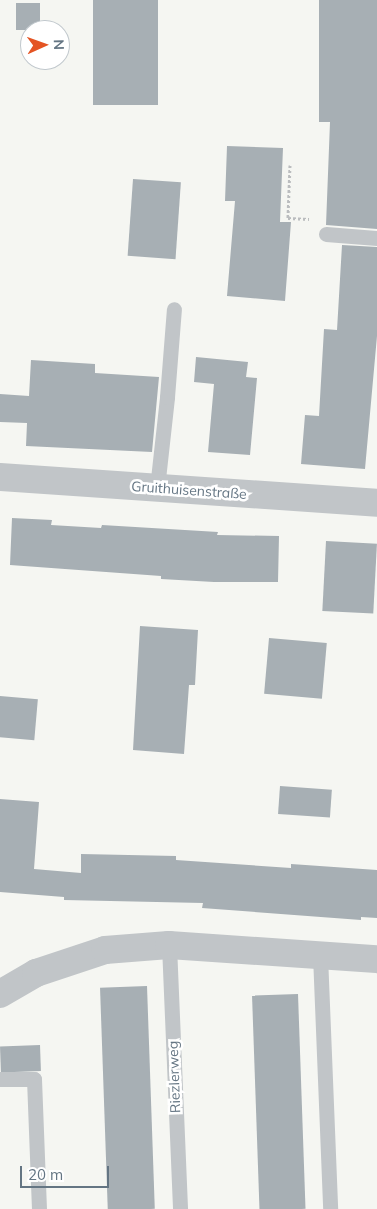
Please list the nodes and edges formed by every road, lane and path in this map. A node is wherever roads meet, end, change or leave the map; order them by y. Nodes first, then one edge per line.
1 (290, 165) dead end
2 (318, 219) dead end
3 (326, 234) dead end
4 (377, 238) edge
5 (174, 309) dead end
6 (0, 477) edge
7 (157, 488) junction
8 (377, 503) edge
9 (169, 945) junction
10 (320, 955) junction
11 (377, 959) edge
12 (0, 994) edge
13 (0, 1079) edge
14 (39, 1209) edge
15 (180, 1209) edge
16 (330, 1209) edge

1 - 2 path
3 - 4 lane
5 - 7 lane
6 - 7 street, Gruithuisenstraße
7 - 8 street, Gruithuisenstraße
9 - 10 street
9 - 12 street
9 - 15 lane, Riezlerweg
10 - 11 street
10 - 16 lane
13 - 14 lane

